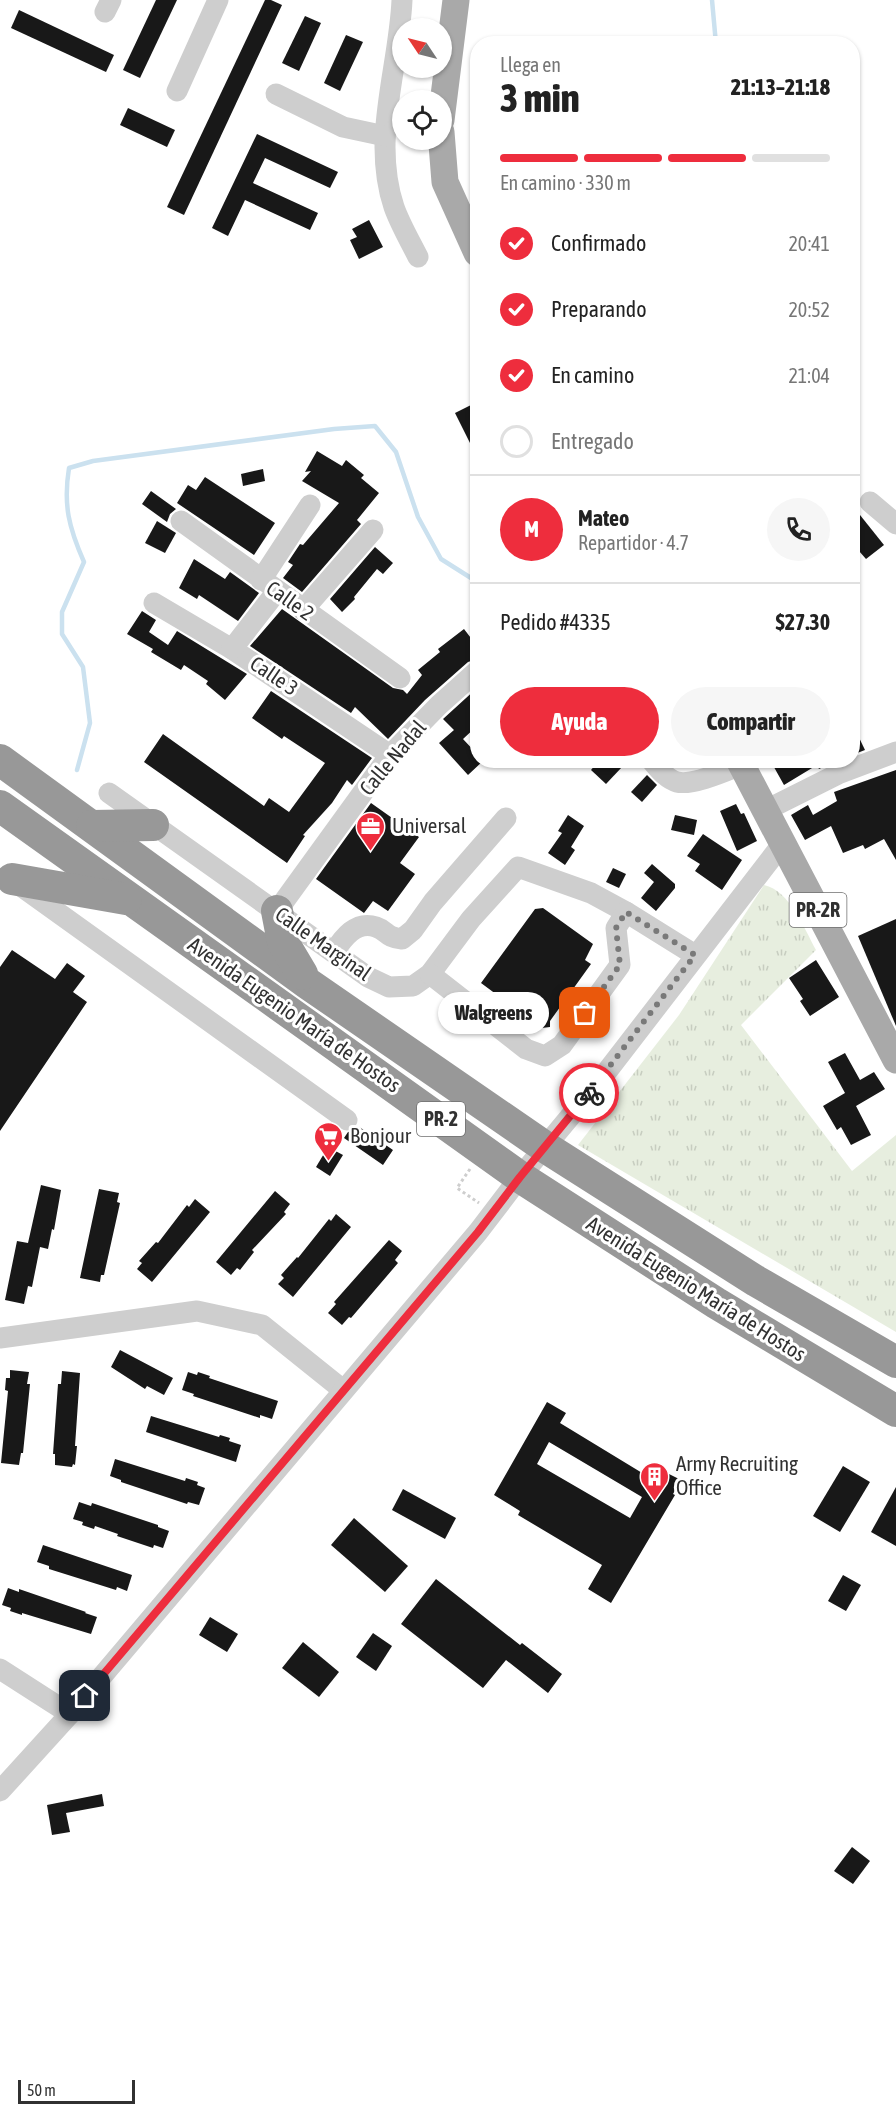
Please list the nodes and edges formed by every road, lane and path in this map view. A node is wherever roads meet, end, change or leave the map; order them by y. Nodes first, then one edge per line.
1 (218, 0) edge
2 (402, 0) edge
3 (456, 0) edge
4 (445, 90) edge
5 (177, 91) dead end
6 (276, 94) dead end
7 (385, 136) junction
8 (442, 150) edge
9 (470, 238) edge
10 (418, 257) dead end
11 (870, 502) dead end
12 (310, 505) dead end
13 (181, 521) dead end
14 (896, 524) edge
15 (373, 530) dead end
16 (269, 586) junction
17 (154, 603) dead end
18 (303, 610) junction
19 (232, 649) junction
20 (470, 677) edge
21 (400, 678) dead end
22 (896, 752) edge
23 (390, 755) junction
24 (0, 760) edge
25 (860, 766) edge
26 (659, 768) edge
27 (729, 768) edge
28 (743, 768) edge
29 (854, 768) edge
30 (109, 793) dead end
31 (0, 806) edge
32 (766, 810) junction
33 (506, 818) dead end
34 (153, 825) junction
35 (92, 826) junction
36 (783, 843) junction
37 (6, 875) edge
38 (134, 900) junction
39 (277, 911) junction
40 (626, 912) junction
41 (334, 952) junction
42 (695, 955) junction
43 (430, 974) junction
44 (307, 983) junction
45 (896, 1059) edge
46 (346, 1120) dead end
47 (545, 1147) junction
48 (520, 1177) junction
49 (457, 1188) dead end
50 (475, 1200) dead end
51 (0, 1338) edge
52 (896, 1362) edge
53 (343, 1390) junction
54 (896, 1412) edge
55 (0, 1669) edge
56 (70, 1714) junction
57 (0, 1791) edge

1 - 5 street
2 - 7 street
3 - 4 main road
6 - 7 street
7 - 10 street
8 - 9 main road
11 - 14 street
12 - 16 street
13 - 16 street, Calle 2
15 - 18 street
16 - 18 street, Calle 2
16 - 19 street
17 - 19 street, Calle 3
18 - 21 street, Calle 2
19 - 23 street, Calle 3
20 - 23 street, Calle Nadal
22 - 25 street
23 - 39 street, Calle Nadal
24 - 35 highway, Avenida Eugenio María de Hostos / PR-2
26 - 27 street
28 - 32 main road, PR-2R
29 - 32 street
30 - 34 street, Calle Marginal
31 - 38 highway, Avenida Eugenio María de Hostos / PR-2
32 - 36 main road, PR-2R
33 - 41 street
34 - 35 highway
34 - 39 street, Calle Marginal
35 - 44 highway, Avenida Eugenio María de Hostos / PR-2
36 - 42 street
36 - 45 main road, PR-2R
37 - 38 highway
37 - 46 street
38 - 48 highway, Avenida Eugenio María de Hostos / PR-2
39 - 41 street, Calle Marginal
39 - 44 highway
40 - 42 street
40 - 43 street, Calle Marginal
40 - 43 street
41 - 43 street, Calle Marginal
42 - 47 street
44 - 47 highway, Avenida Eugenio María de Hostos / PR-2
47 - 48 street
47 - 52 highway, Avenida Eugenio María de Hostos / PR-2
48 - 53 street
48 - 54 highway, Avenida Eugenio María de Hostos / PR-2
49 - 50 path
51 - 53 street
53 - 56 street
55 - 56 street
56 - 57 street

